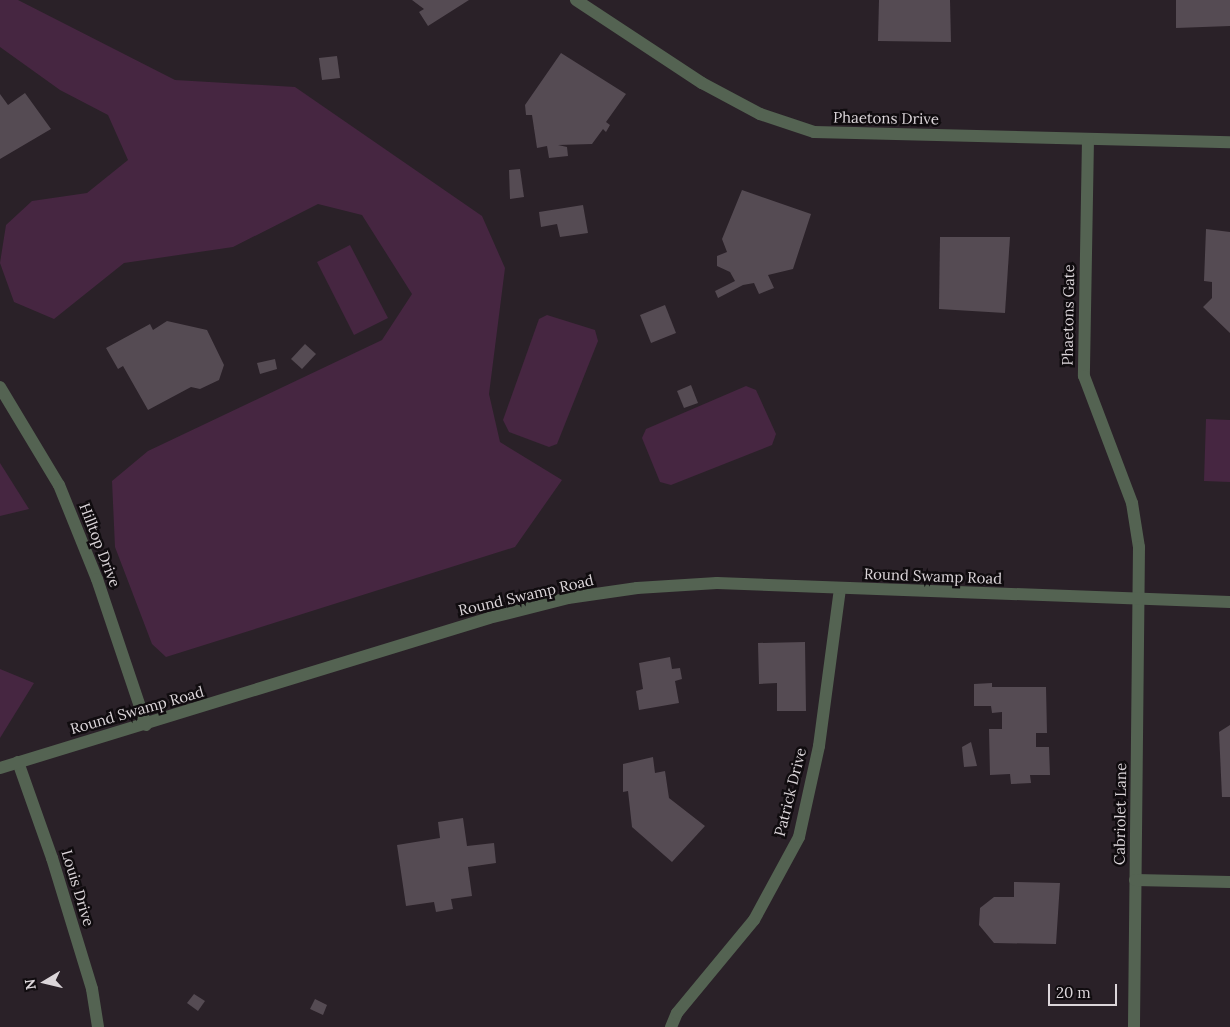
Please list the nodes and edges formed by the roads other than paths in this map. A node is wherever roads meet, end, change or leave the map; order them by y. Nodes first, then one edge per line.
1 (576, 0) edge
2 (1088, 139) junction
3 (1230, 142) edge
4 (0, 387) edge
5 (840, 588) junction
6 (1141, 601) junction
7 (1230, 602) edge
8 (146, 725) junction
9 (18, 762) junction
10 (0, 768) edge
11 (1135, 880) junction
12 (1230, 882) edge
13 (98, 1027) edge
14 (671, 1027) edge
15 (1134, 1027) edge

1 - 2 street, Phaetons Drive
2 - 3 street, Phaetons Drive
2 - 6 street, Phaetons Gate
4 - 8 street, Hilltop Drive
5 - 6 street, Round Swamp Road
5 - 8 street, Round Swamp Road
5 - 14 street, Patrick Drive
6 - 7 street, Round Swamp Road
6 - 11 street, Cabriolet Lane
8 - 9 street, Round Swamp Road
9 - 10 street, Round Swamp Road
9 - 13 street, Louis Drive
11 - 12 street
11 - 15 street, Cabriolet Lane

